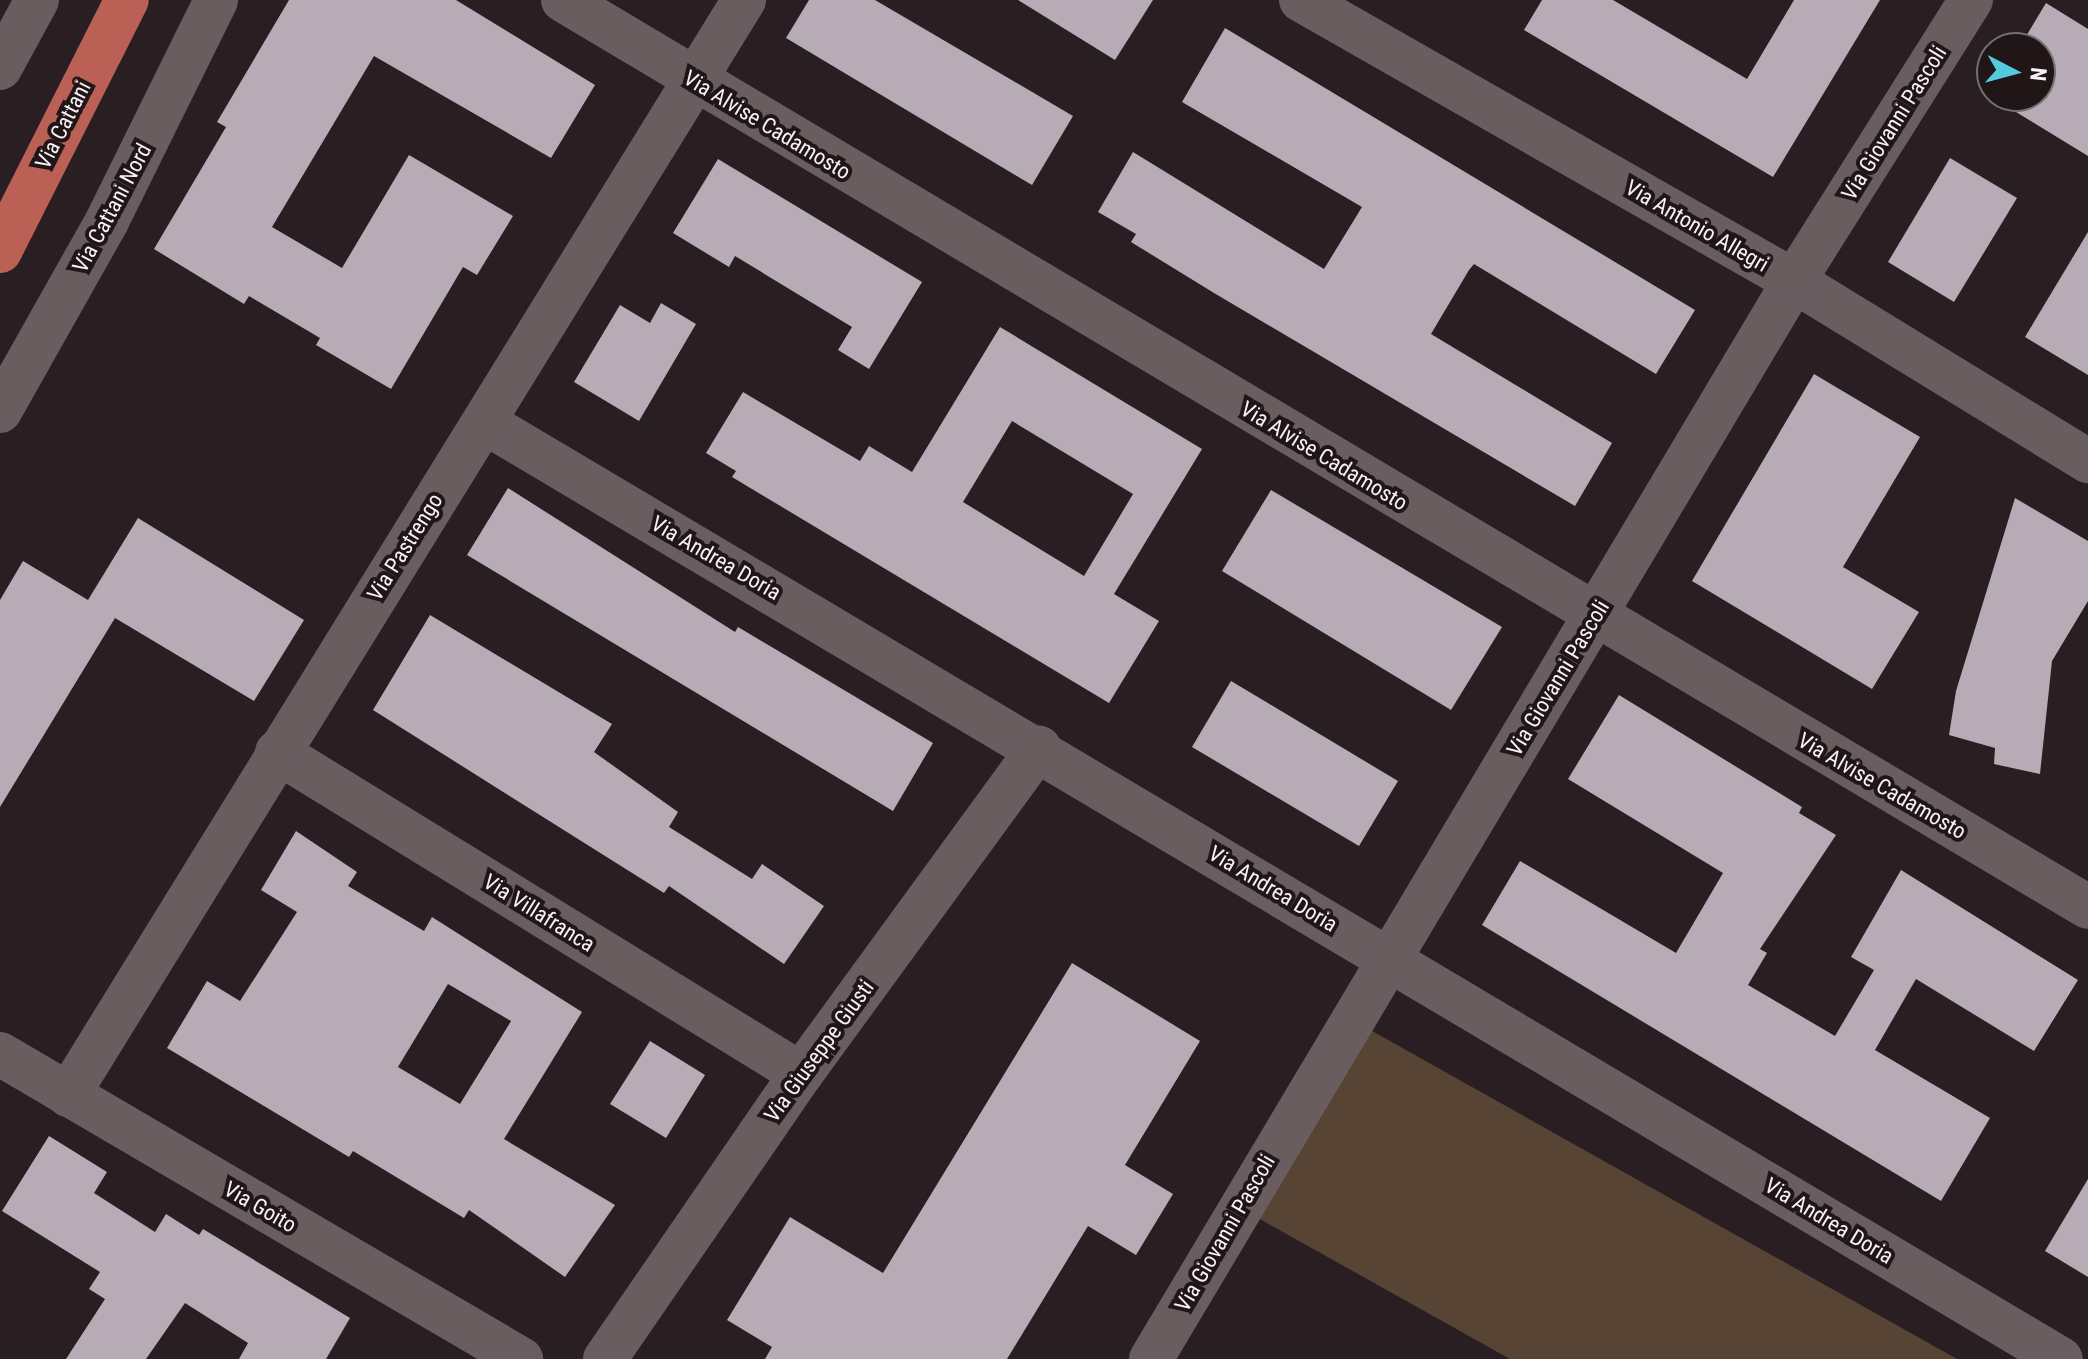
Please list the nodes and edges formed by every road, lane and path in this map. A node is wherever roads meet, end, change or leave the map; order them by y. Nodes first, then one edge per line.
1 (37, 0) edge
2 (127, 0) edge
3 (216, 0) edge
4 (563, 0) edge
5 (744, 0) edge
6 (1301, 0) edge
7 (1971, 0) edge
8 (0, 68) edge
9 (693, 81) junction
10 (0, 251) edge
11 (1794, 281) junction
12 (0, 411) edge
13 (484, 422) junction
14 (2088, 461) edge
15 (1595, 618) junction
16 (1039, 748) junction
17 (277, 752) junction
18 (2088, 907) edge
19 (1387, 958) junction
20 (0, 1054) edge
21 (801, 1074) junction
22 (68, 1095) junction
23 (521, 1359) edge
24 (605, 1359) edge
25 (1151, 1359) edge
26 (2061, 1359) edge

1 - 8 street
2 - 10 main road, Via Cattani
3 - 12 street, Via Cattani Nord
4 - 9 street, Via Alvise Cadamosto
5 - 9 street, Via Pastrengo
6 - 11 street, Via Antonio Allegri
7 - 11 street, Via Giovanni Pascoli
9 - 13 street, Via Pastrengo
9 - 15 street, Via Alvise Cadamosto
11 - 14 street, Via Antonio Allegri
11 - 15 street, Via Giovanni Pascoli
13 - 16 street, Via Andrea Doria
13 - 17 street, Via Pastrengo
15 - 18 street, Via Alvise Cadamosto
15 - 19 street, Via Giovanni Pascoli
16 - 19 street, Via Andrea Doria
16 - 21 street, Via Giuseppe Giusti
17 - 21 street, Via Villafranca
17 - 22 street, Via Pastrengo
19 - 25 street, Via Giovanni Pascoli
19 - 26 street, Via Andrea Doria
20 - 22 street, Via Goito
21 - 24 street, Via Giuseppe Giusti
22 - 23 street, Via Goito

